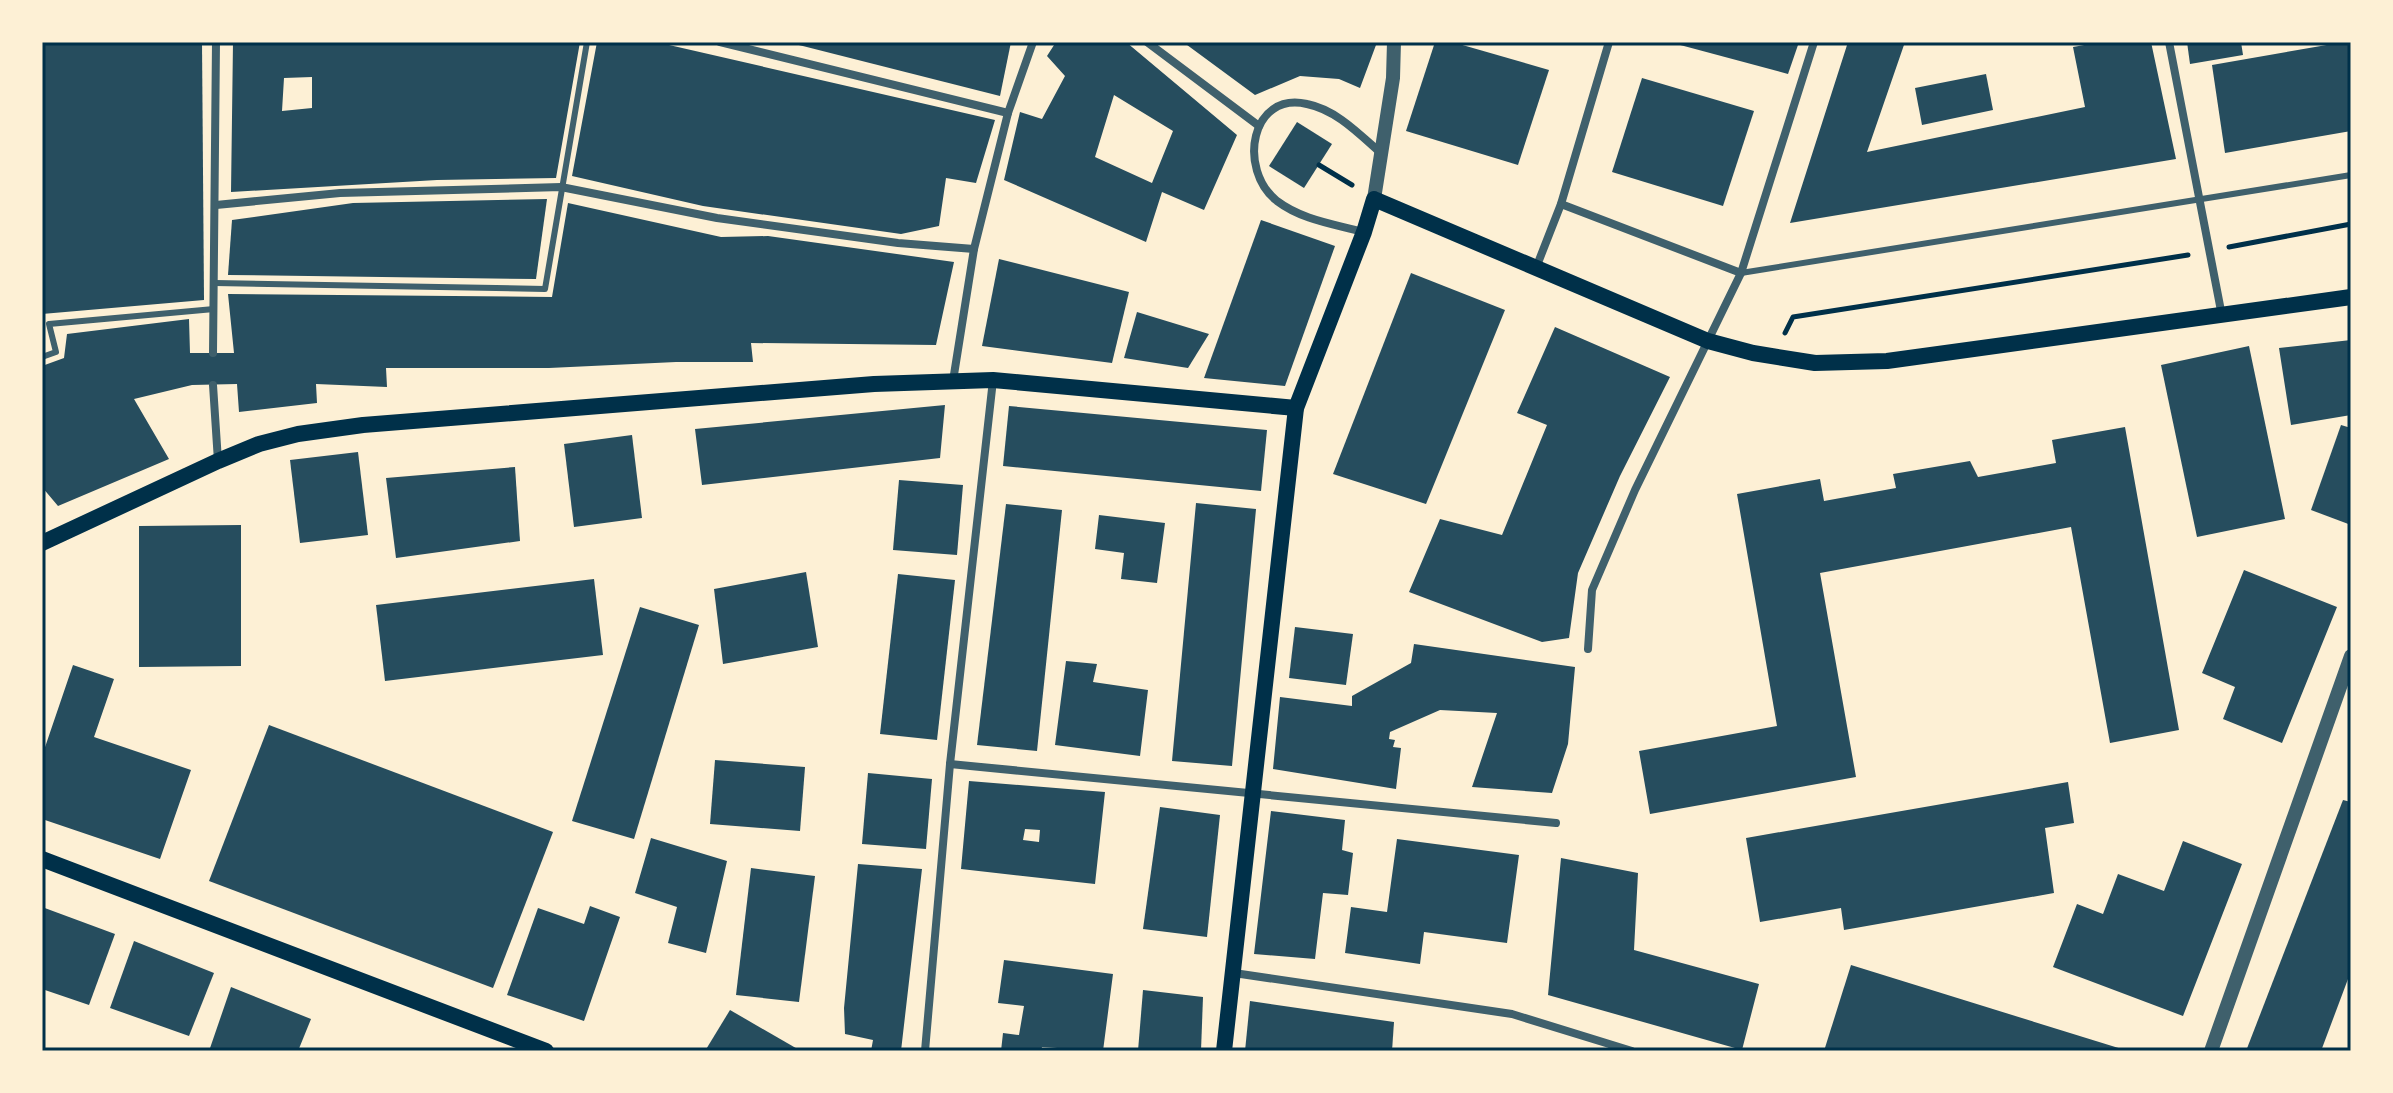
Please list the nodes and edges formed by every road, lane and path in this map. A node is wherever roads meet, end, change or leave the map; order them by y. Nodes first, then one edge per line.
1 (216, 42) edge
2 (587, 42) edge
3 (720, 42) edge
4 (1033, 42) edge
5 (1147, 42) edge
6 (1394, 42) edge
7 (1609, 42) edge
8 (1814, 42) edge
9 (2169, 42) edge
10 (1008, 113) junction
11 (1259, 126) junction
12 (1383, 155) junction
13 (1319, 165) dead end
14 (2351, 175) edge
15 (561, 187) junction
16 (1374, 199) junction
17 (2201, 200) junction
18 (1561, 204) junction
19 (216, 205) junction
20 (2351, 224) edge
21 (1364, 232) junction
22 (974, 249) junction
23 (2210, 251) junction
24 (1536, 269) junction
25 (1741, 273) junction
26 (215, 283) junction
27 (2351, 297) edge
28 (214, 309) junction
29 (2222, 316) junction
30 (1708, 341) junction
31 (213, 353) dead end
32 (1775, 356) junction
33 (42, 357) edge
34 (993, 380) junction
35 (953, 382) junction
36 (213, 385) dead end
37 (1296, 408) junction
38 (218, 461) junction
39 (42, 543) edge
40 (1588, 649) dead end
41 (2351, 656) edge
42 (950, 764) junction
43 (1253, 792) junction
44 (1556, 823) dead end
45 (42, 859) edge
46 (1234, 973) junction
47 (546, 1051) edge
48 (925, 1051) edge
49 (1224, 1051) edge
50 (1632, 1051) edge
51 (2211, 1051) edge

1 - 19 street
2 - 15 lane
3 - 10 street
4 - 10 street
5 - 11 street
6 - 12 street
7 - 18 street
8 - 25 street
9 - 17 street
10 - 22 street
11 - 12 street
11 - 21 street
12 - 16 street
13 - 16 path
14 - 17 lane
15 - 19 street
15 - 22 street
15 - 26 lane
16 - 21 main road
16 - 24 main road
17 - 23 street
17 - 25 lane
18 - 24 street
18 - 25 street
19 - 26 street
20 - 23 path
21 - 37 main road
22 - 35 street
23 - 29 street
23 - 32 path
24 - 30 main road
25 - 30 street
26 - 28 street
27 - 29 main road
28 - 31 street
28 - 33 lane
29 - 32 main road
30 - 32 main road
30 - 40 street
34 - 35 main road
34 - 37 main road
34 - 42 street
35 - 38 main road
36 - 38 street
37 - 43 main road
38 - 39 main road
41 - 51 street
42 - 43 street
42 - 48 street
43 - 44 street
43 - 46 main road
45 - 47 main road
46 - 49 main road
46 - 50 street

